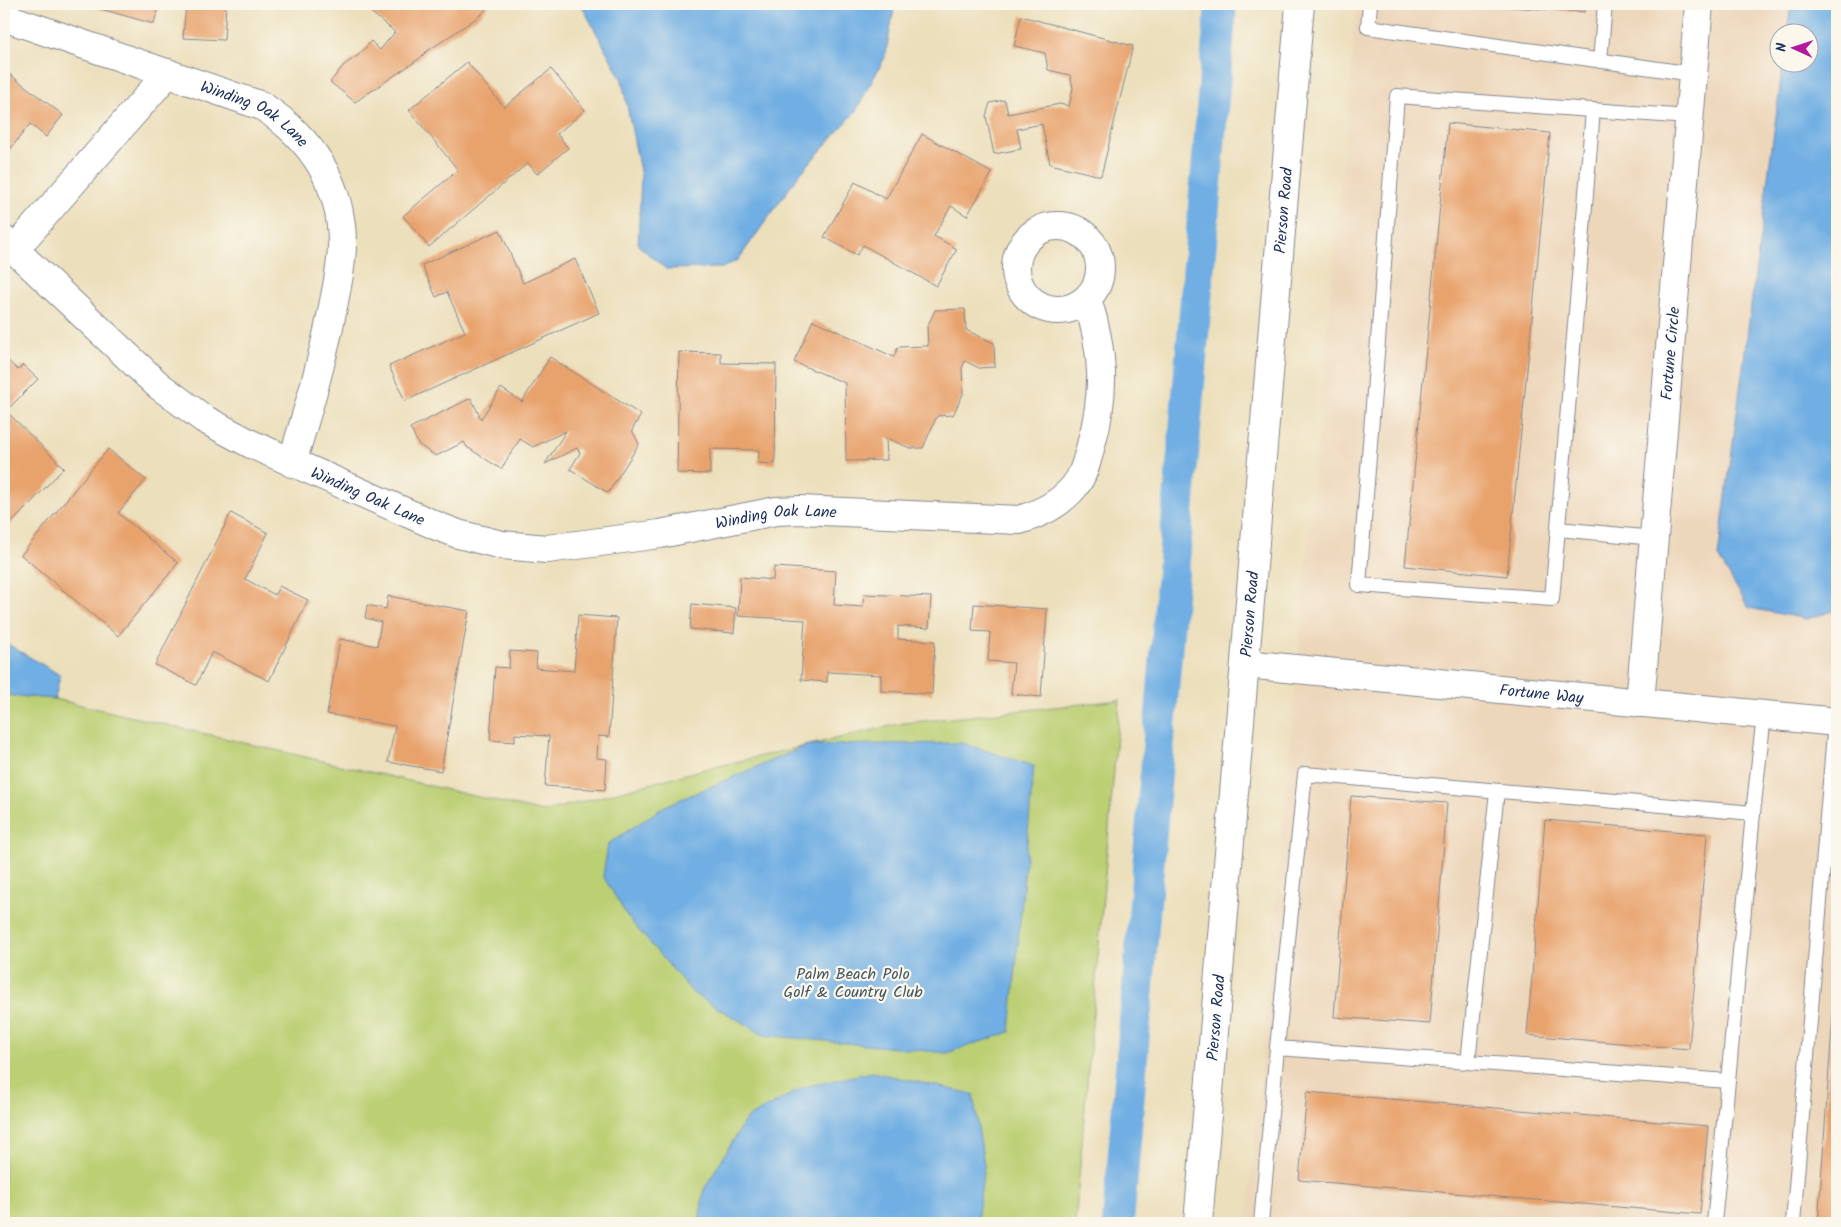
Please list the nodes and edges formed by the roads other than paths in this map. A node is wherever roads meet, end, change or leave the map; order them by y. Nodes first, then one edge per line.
1 (1300, 4) edge
2 (1370, 4) edge
3 (1605, 4) edge
4 (1698, 4) edge
5 (4, 17) edge
6 (1600, 61) junction
7 (168, 73) junction
8 (1693, 74) junction
9 (1593, 110) junction
10 (1689, 117) junction
11 (9, 245) edge
12 (1086, 299) dead end
13 (292, 463) junction
14 (1558, 529) junction
15 (1654, 538) junction
16 (1245, 664) junction
17 (1640, 703) junction
18 (1764, 715) junction
19 (1836, 722) edge
20 (1496, 791) junction
21 (1753, 813) junction
22 (1831, 851) edge
23 (1277, 1048) junction
24 (1468, 1062) junction
25 (1728, 1081) junction
26 (1198, 1223) edge
27 (1261, 1223) edge
28 (1714, 1223) edge
29 (1793, 1223) edge

1 - 16 street, Pierson Road
2 - 6 lane
3 - 6 lane
4 - 8 street, Fortune Circle
5 - 7 street, Winding Oak Lane
6 - 8 lane
7 - 11 street, Winding Oak Lane
7 - 13 street, Winding Oak Lane
8 - 10 street, Fortune Circle
9 - 10 lane
9 - 14 lane
9 - 14 lane
10 - 15 street, Fortune Circle
11 - 13 street, Winding Oak Lane
12 - 13 street, Winding Oak Lane
14 - 15 lane
15 - 17 street, Fortune Circle
16 - 17 street, Fortune Way
16 - 26 street, Pierson Road
17 - 18 street, Fortune Way
18 - 19 street, Fortune Way
18 - 21 lane
19 - 22 lane
20 - 21 lane
20 - 23 lane
20 - 24 lane
21 - 25 lane
22 - 29 lane
23 - 24 lane
23 - 27 lane
24 - 25 lane
25 - 28 lane

